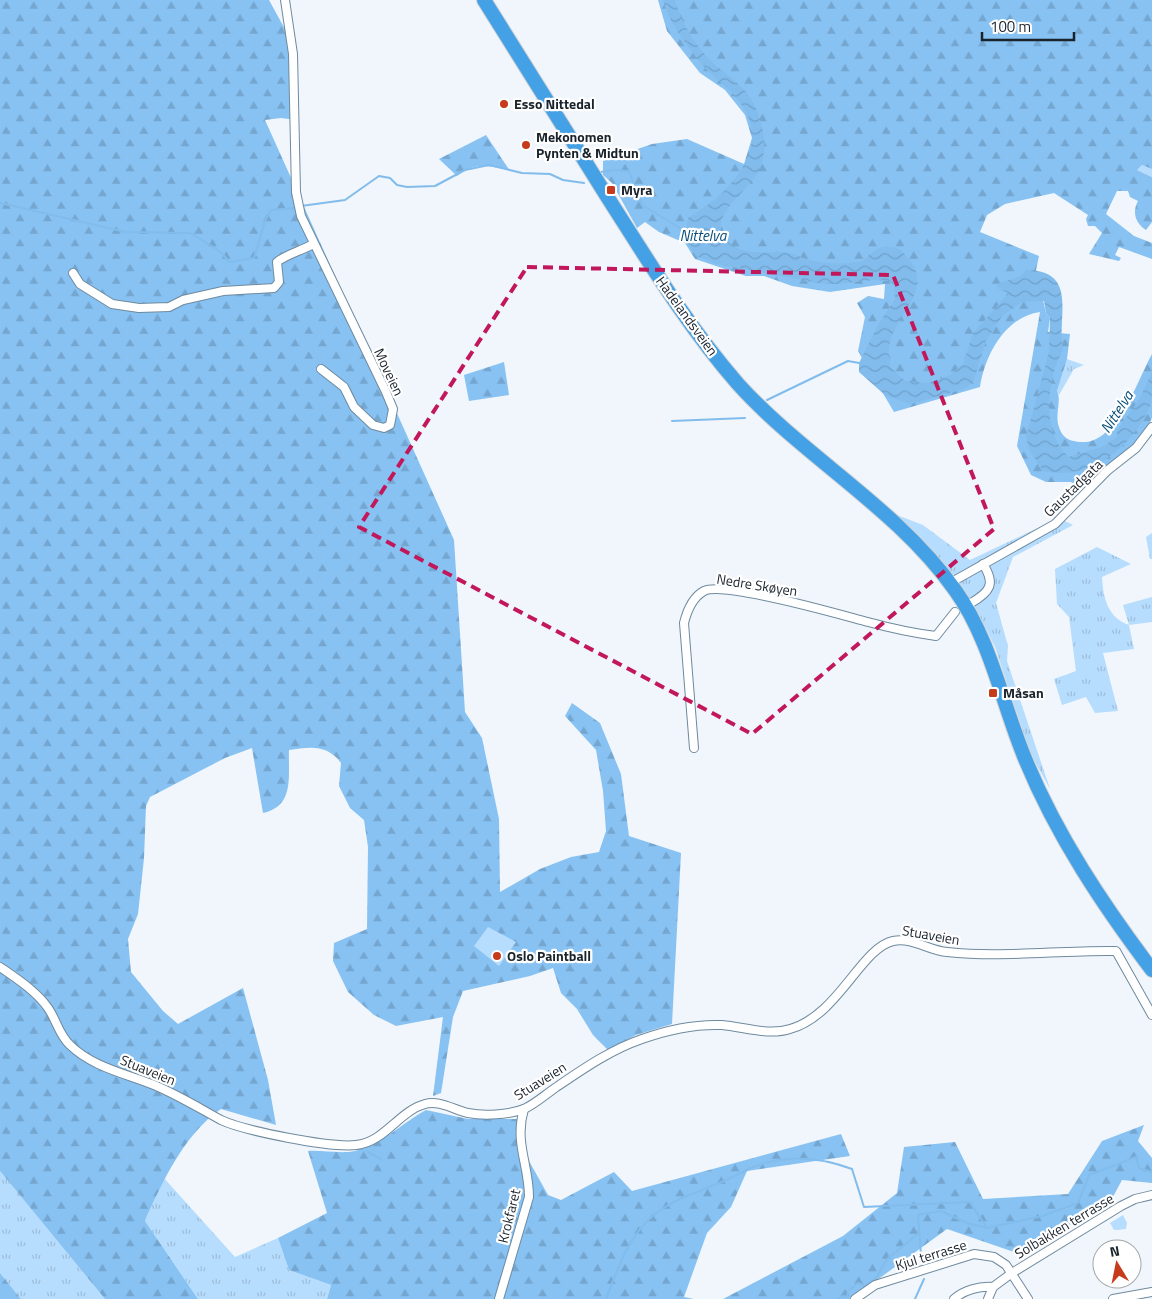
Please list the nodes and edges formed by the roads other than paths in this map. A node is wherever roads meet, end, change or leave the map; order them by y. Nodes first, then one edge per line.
1 (285, 0) edge
2 (484, 0) edge
3 (313, 244) junction
4 (73, 273) dead end
5 (321, 369) dead end
6 (1152, 427) edge
7 (984, 564) junction
8 (950, 583) junction
9 (971, 603) dead end
10 (955, 612) dead end
11 (694, 748) dead end
12 (0, 967) edge
13 (1152, 970) edge
14 (1152, 1015) edge
15 (524, 1109) junction
16 (1152, 1195) edge
17 (1012, 1273) junction
18 (993, 1287) junction
19 (1152, 1292) edge
20 (499, 1299) edge
21 (855, 1299) edge
22 (954, 1299) edge
23 (988, 1299) edge
24 (1028, 1299) edge
25 (1113, 1299) edge

1 - 3 street, Moveien
2 - 8 highway, Hadelandsveien
3 - 4 street
3 - 5 street, Moveien
6 - 7 street, Gaustadgata
7 - 8 street, Gaustadgata
7 - 9 street
8 - 13 highway, Hadelandsveien
10 - 11 street, Nedre Skøyen
12 - 15 street, Stuaveien
14 - 15 street, Stuaveien
15 - 20 street, Krokfaret
16 - 17 street, Solbakken terrasse
17 - 18 street, Solbakken terrasse
17 - 21 street, Kjul terrasse
17 - 24 street, Kjul terrasse
18 - 22 street, Solbakken terrasse
18 - 23 street
19 - 25 street

